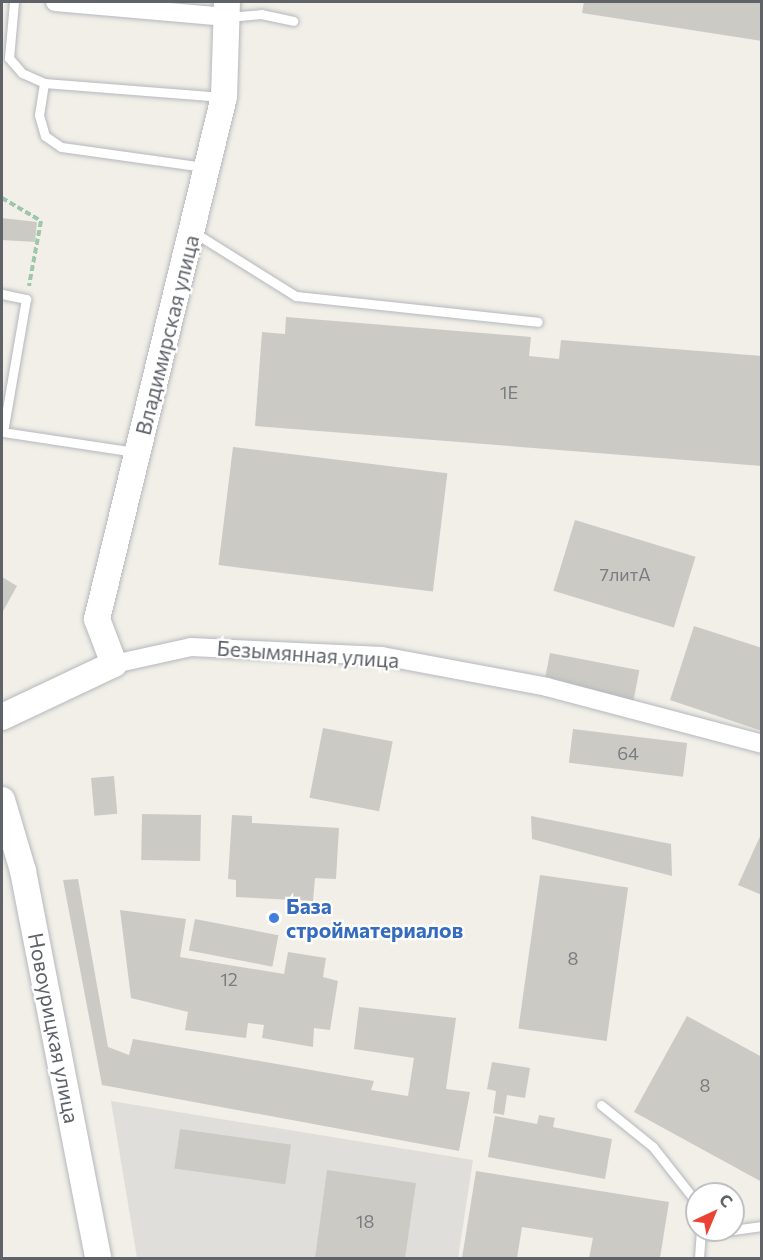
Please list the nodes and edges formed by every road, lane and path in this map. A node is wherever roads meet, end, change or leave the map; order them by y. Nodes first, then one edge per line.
1 (14, 2) edge
2 (55, 2) edge
3 (226, 9) edge
4 (293, 21) dead end
5 (44, 83) junction
6 (225, 98) junction
7 (208, 168) junction
8 (2, 198) edge
9 (193, 231) junction
10 (2, 294) edge
11 (26, 299) junction
12 (538, 322) dead end
13 (2, 432) edge
14 (138, 452) junction
15 (114, 664) junction
16 (2, 717) edge
17 (762, 744) edge
18 (2, 801) edge
19 (601, 1106) dead end
20 (685, 1188) edge
21 (762, 1226) edge
22 (745, 1228) edge
23 (701, 1242) edge
24 (98, 1258) edge
25 (699, 1258) edge

1 - 5 lane
2 - 3 street
3 - 4 lane
3 - 6 main road, Владимирская улица
5 - 6 lane
5 - 7 lane
6 - 7 main road, Владимирская улица
7 - 9 main road, Владимирская улица
8 - 11 path
9 - 12 lane
9 - 14 main road, Владимирская улица
10 - 11 lane
11 - 13 lane
13 - 14 lane
14 - 15 main road, Владимирская улица
15 - 16 main road, Безымянная улица
15 - 17 street, Безымянная улица
18 - 24 main road, Новоурицкая улица
19 - 20 lane
21 - 22 lane
23 - 25 lane

